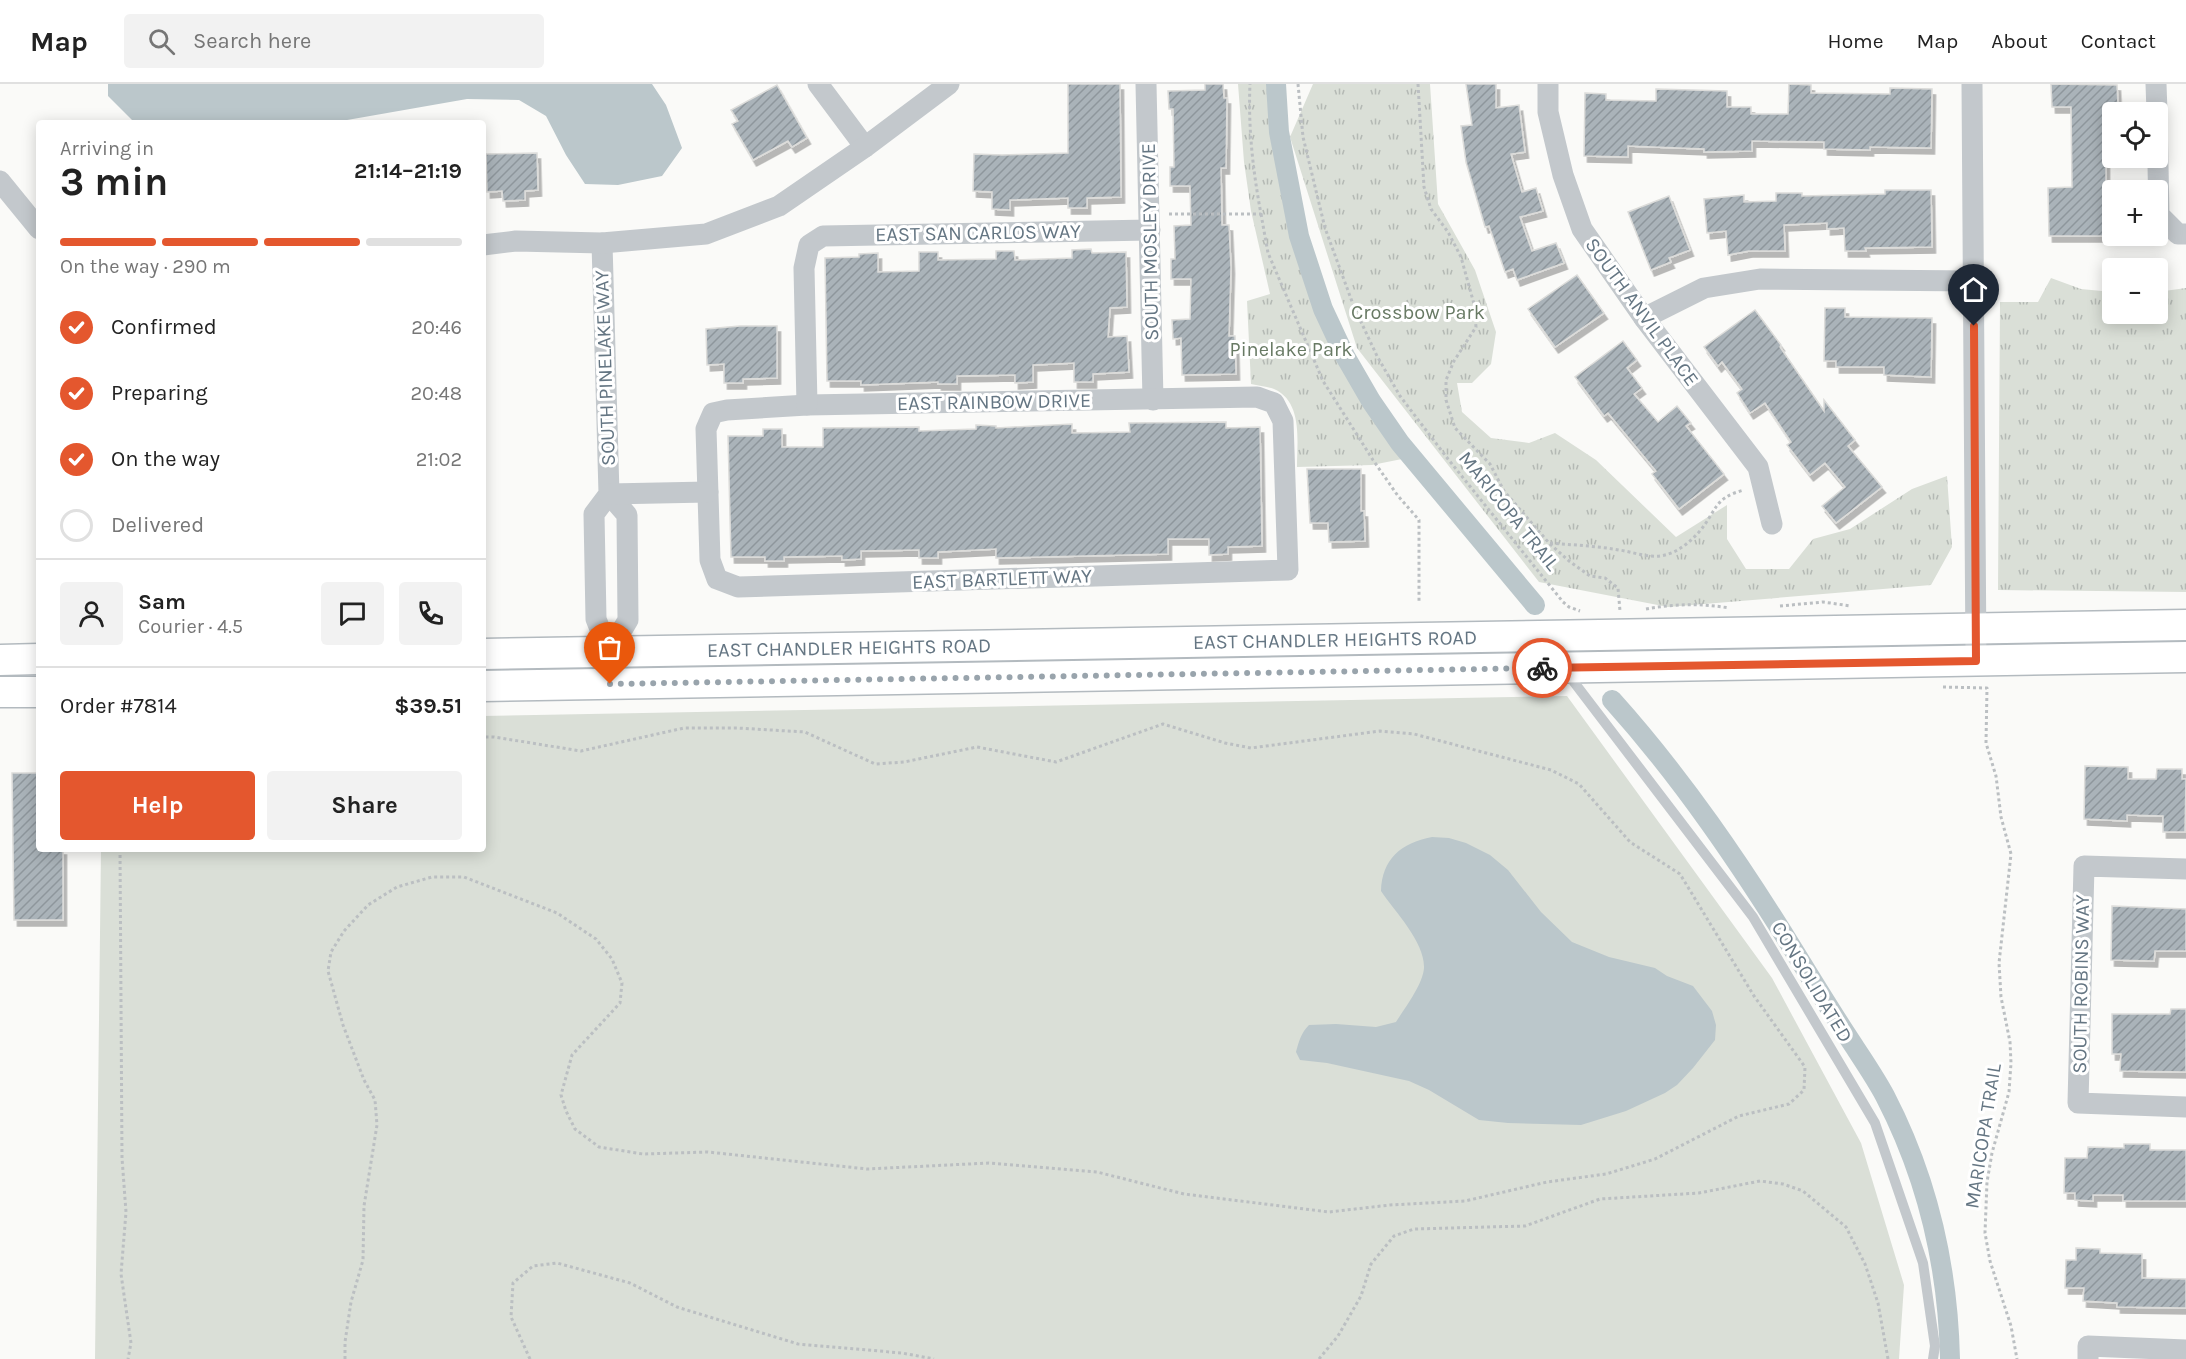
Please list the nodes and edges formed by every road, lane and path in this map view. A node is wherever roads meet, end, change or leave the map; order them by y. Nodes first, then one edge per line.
1 (818, 84) edge
2 (949, 84) edge
3 (1146, 84) edge
4 (1250, 84) edge
5 (1298, 84) edge
6 (1418, 84) edge
7 (1548, 84) edge
8 (1972, 84) edge
9 (2156, 84) edge
10 (2157, 102) edge
11 (865, 147) junction
12 (2158, 168) edge
13 (0, 181) edge
14 (1261, 214) junction
15 (1150, 222) junction
16 (36, 225) edge
17 (2182, 234) edge
18 (602, 243) junction
19 (486, 245) edge
20 (1974, 281) junction
21 (1644, 318) junction
22 (1153, 400) junction
23 (807, 405) junction
24 (1763, 485) junction
25 (708, 492) junction
26 (609, 494) junction
27 (1772, 524) dead end
28 (1549, 543) junction
29 (1288, 570) joint
30 (1419, 601) dead end
31 (1853, 606) dead end
32 (1776, 607) dead end
33 (1642, 609) dead end
34 (1735, 609) dead end
35 (1596, 620) junction
36 (2186, 625) edge
37 (1975, 628) junction
38 (1679, 633) junction
39 (1537, 636) junction
40 (609, 652) junction
41 (486, 654) edge
42 (2186, 657) edge
43 (36, 659) edge
44 (0, 660) edge
45 (1976, 661) junction
46 (1680, 665) junction
47 (1614, 667) junction
48 (1564, 668) junction
49 (610, 684) junction
50 (486, 686) edge
51 (1938, 687) dead end
52 (0, 692) edge
53 (36, 692) edge
54 (486, 737) edge
55 (120, 852) edge
56 (2186, 869) edge
57 (2186, 1107) edge
58 (2186, 1350) edge
59 (2088, 1352) edge
60 (128, 1359) edge
61 (345, 1359) edge
62 (530, 1359) edge
63 (934, 1359) edge
64 (1319, 1359) edge
65 (1888, 1359) edge
66 (1933, 1359) edge
67 (2017, 1359) edge

1 - 11 street
2 - 11 street
3 - 15 street, SOUTH MOSLEY DRIVE
4 - 14 path
5 - 35 path, MARICOPA TRAIL
6 - 28 path
7 - 21 street, SOUTH ANVIL PLACE
8 - 20 street
9 - 10 street
11 - 18 street
12 - 17 street
13 - 16 street
14 - 15 path
14 - 30 path
15 - 22 street, SOUTH MOSLEY DRIVE
15 - 23 street, EAST SAN CARLOS WAY
18 - 19 street
18 - 26 street, SOUTH PINELAKE WAY
20 - 21 street
20 - 37 street
21 - 24 street, SOUTH ANVIL PLACE
22 - 23 street, EAST RAINBOW DRIVE
22 - 29 street, EAST RAINBOW DRIVE
23 - 25 street, EAST RAINBOW DRIVE
24 - 27 street, SOUTH ANVIL PLACE
24 - 28 path
25 - 26 street
25 - 29 street, EAST BARTLETT WAY
26 - 40 street, SOUTH PINELAKE WAY
26 - 40 street, SOUTH PINELAKE WAY
28 - 35 path, MARICOPA TRAIL
31 - 32 path
33 - 34 path
35 - 38 main road, EAST CHANDLER HEIGHTS ROAD
35 - 39 main road, EAST CHANDLER HEIGHTS ROAD
35 - 47 main road
36 - 37 main road, EAST CHANDLER HEIGHTS ROAD
37 - 38 main road, EAST CHANDLER HEIGHTS ROAD
37 - 45 street
38 - 46 main road
39 - 40 main road, EAST CHANDLER HEIGHTS ROAD
39 - 48 main road
40 - 41 main road, EAST CHANDLER HEIGHTS ROAD
40 - 49 street, SOUTH PINELAKE WAY
42 - 45 main road, EAST CHANDLER HEIGHTS ROAD
43 - 44 main road
45 - 46 main road, EAST CHANDLER HEIGHTS ROAD
46 - 47 main road, EAST CHANDLER HEIGHTS ROAD
47 - 48 main road, EAST CHANDLER HEIGHTS ROAD
48 - 49 main road, EAST CHANDLER HEIGHTS ROAD
48 - 66 lane, CONSOLIDATED
49 - 50 main road, EAST CHANDLER HEIGHTS ROAD
51 - 67 path, MARICOPA TRAIL
52 - 53 main road
54 - 61 path
55 - 60 path
56 - 57 street, SOUTH ROBINS WAY
58 - 59 street
62 - 63 path
64 - 65 path

